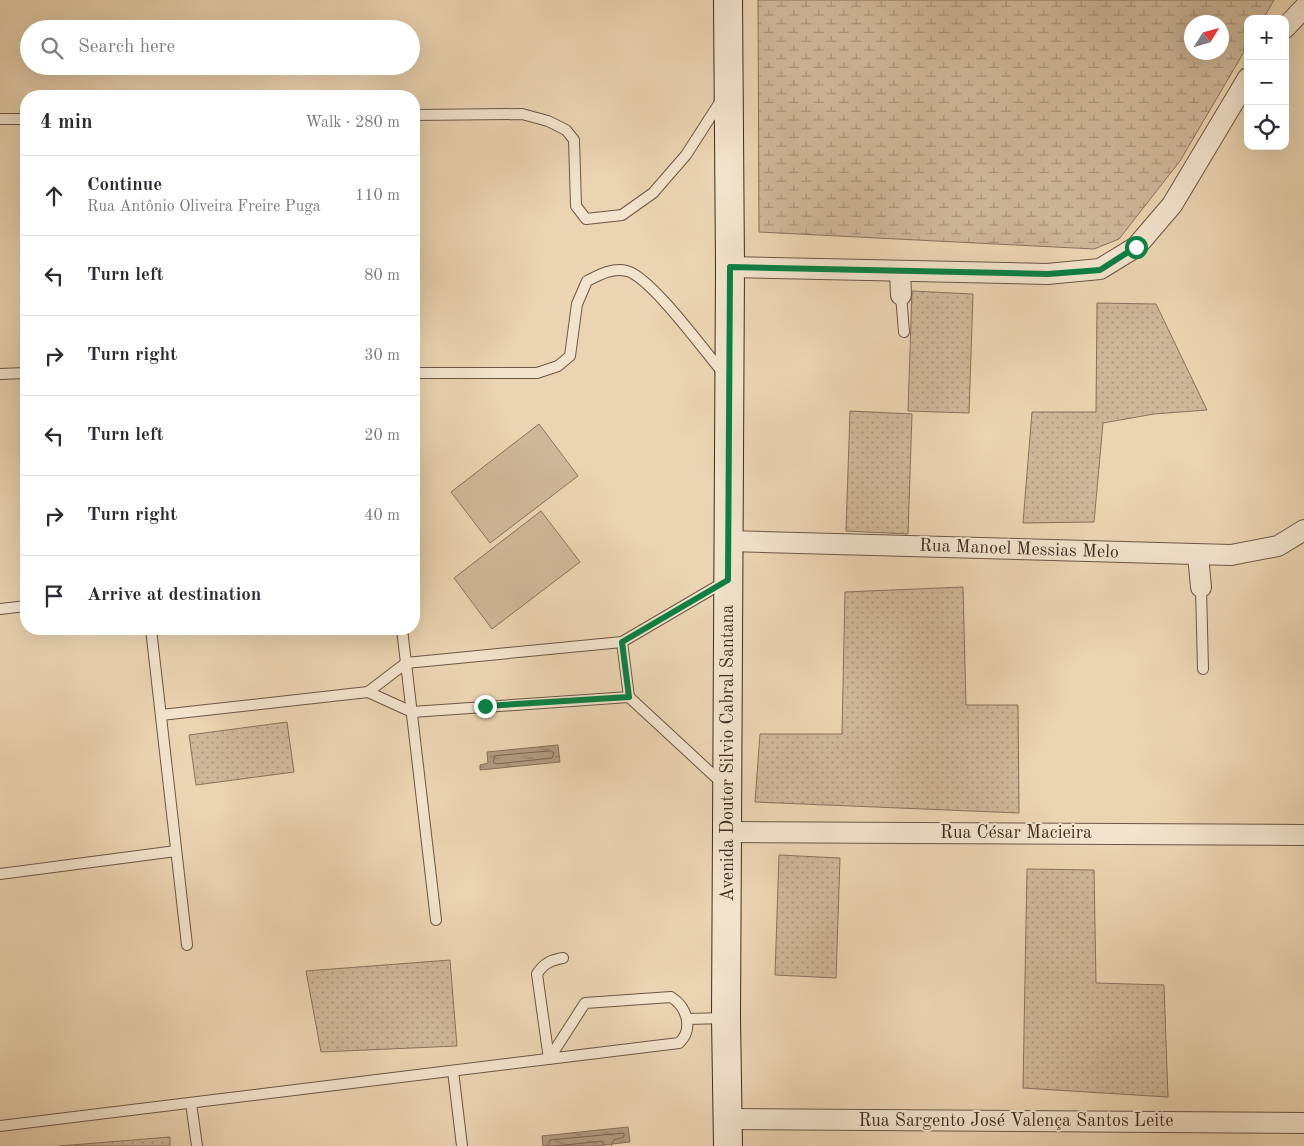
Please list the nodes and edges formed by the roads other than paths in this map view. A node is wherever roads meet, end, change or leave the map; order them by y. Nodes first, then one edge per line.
1 (728, 0) edge
2 (1304, 8) edge
3 (1289, 24) edge
4 (1244, 85) edge
5 (728, 88) junction
6 (420, 115) edge
7 (0, 119) edge
8 (20, 119) edge
9 (730, 267) junction
10 (900, 271) junction
11 (901, 295) joint
12 (904, 332) dead end
13 (420, 373) edge
14 (0, 374) edge
15 (20, 374) edge
16 (730, 381) junction
17 (1304, 530) edge
18 (729, 541) junction
19 (1198, 555) junction
20 (728, 580) junction
21 (1201, 587) joint
22 (20, 607) edge
23 (0, 609) edge
24 (152, 635) edge
25 (403, 635) edge
26 (622, 642) junction
27 (406, 663) junction
28 (1203, 669) dead end
29 (368, 692) junction
30 (629, 697) junction
31 (412, 712) junction
32 (161, 715) junction
33 (727, 787) junction
34 (728, 832) junction
35 (1304, 835) edge
36 (176, 851) junction
37 (0, 874) edge
38 (436, 920) dead end
39 (187, 945) dead end
40 (563, 958) dead end
41 (726, 1018) junction
42 (687, 1019) junction
43 (549, 1059) junction
44 (453, 1071) junction
45 (191, 1102) junction
46 (728, 1119) junction
47 (1304, 1123) edge
48 (0, 1126) edge
49 (197, 1146) edge
50 (462, 1146) edge
51 (728, 1146) edge

1 - 5 street, Avenida Doutor Silvio Cabral Santana
2 - 3 street
4 - 10 street
5 - 6 lane
5 - 9 street, Avenida Doutor Silvio Cabral Santana
7 - 8 lane
9 - 10 street
9 - 16 street, Avenida Doutor Silvio Cabral Santana
10 - 11 street
11 - 12 lane
13 - 16 lane
14 - 15 lane
16 - 18 street, Avenida Doutor Silvio Cabral Santana
17 - 19 street, Rua Manoel Messias Melo
18 - 19 street, Rua Manoel Messias Melo
18 - 20 street, Avenida Doutor Silvio Cabral Santana
19 - 21 street
20 - 26 lane
20 - 33 street, Avenida Doutor Silvio Cabral Santana
21 - 28 lane
22 - 23 lane
24 - 32 lane
25 - 27 lane
26 - 27 lane
26 - 30 lane
27 - 29 lane
27 - 31 lane
29 - 31 lane
29 - 32 lane
30 - 31 lane
30 - 33 lane
31 - 38 lane
32 - 36 lane
33 - 34 street, Avenida Doutor Silvio Cabral Santana
34 - 35 street, Rua César Macieira
34 - 41 street, Avenida Doutor Silvio Cabral Santana
36 - 37 lane
36 - 39 lane
40 - 43 lane
41 - 42 lane
41 - 46 street, Avenida Doutor Silvio Cabral Santana
42 - 43 lane
42 - 43 lane
43 - 44 lane
44 - 45 lane
44 - 50 lane
45 - 48 lane
45 - 49 lane
46 - 47 street, Rua Sargento José Valença Santos Leite
46 - 51 street, Avenida Doutor Silvio Cabral Santana

